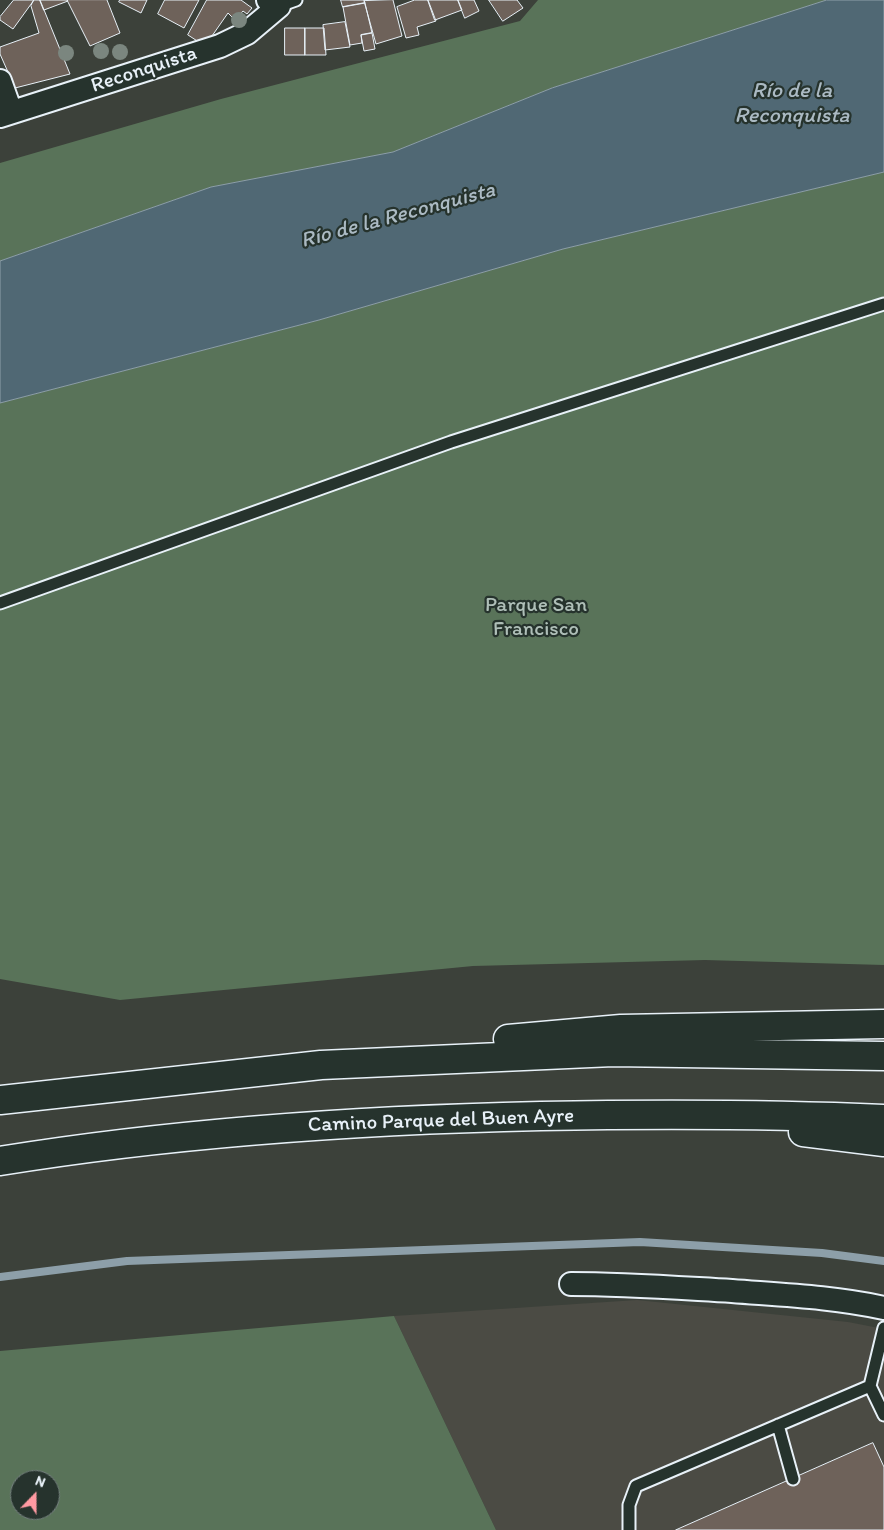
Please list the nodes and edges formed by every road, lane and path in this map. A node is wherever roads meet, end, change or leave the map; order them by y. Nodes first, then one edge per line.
1 (281, 2) edge
2 (0, 81) edge
3 (6, 114) edge
4 (884, 304) edge
5 (0, 603) edge
6 (884, 1024) edge
7 (884, 1056) edge
8 (321, 1065) junction
9 (0, 1100) edge
10 (653, 1114) junction
11 (884, 1119) edge
12 (884, 1142) edge
13 (0, 1161) edge
14 (571, 1284) dead end
15 (884, 1308) edge
16 (884, 1328) edge
17 (870, 1386) junction
18 (884, 1415) edge
19 (778, 1425) junction
20 (792, 1479) dead end
21 (629, 1530) edge

1 - 3 street, Reconquista
2 - 3 street
4 - 5 lane
6 - 8 highway
7 - 8 highway
8 - 9 highway
10 - 11 highway, Camino Parque del Buen Ayre
10 - 12 highway
10 - 13 highway, Camino Parque del Buen Ayre
14 - 15 street
16 - 17 lane
17 - 18 lane
17 - 19 lane
19 - 20 lane
19 - 21 lane

